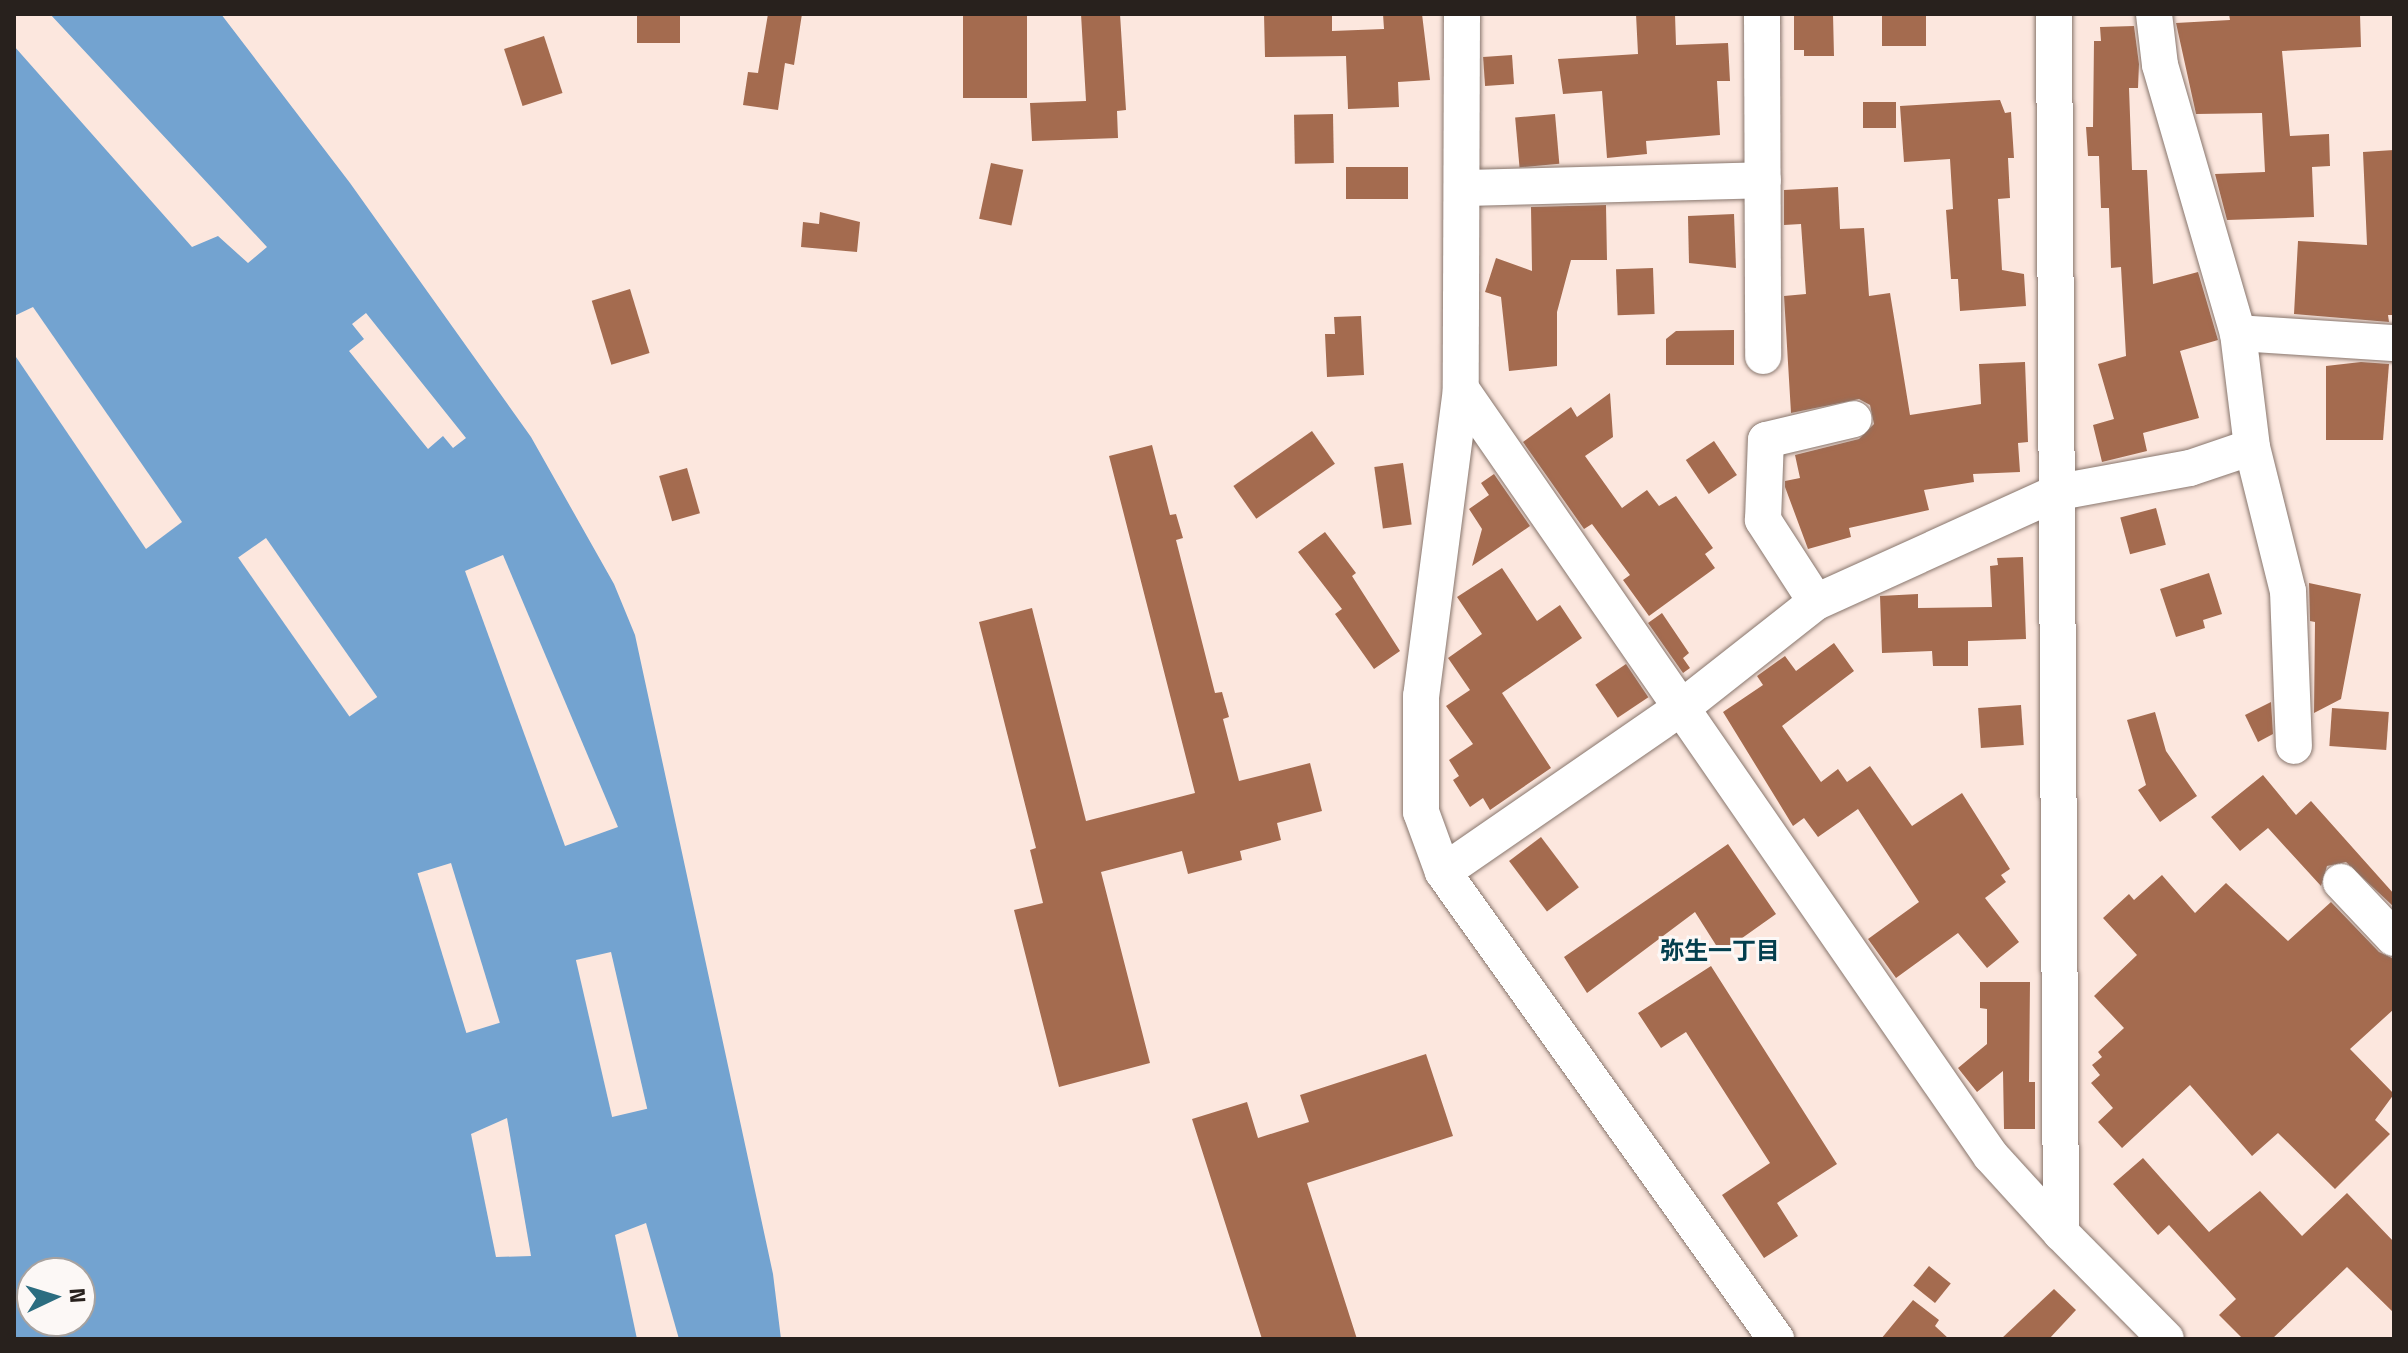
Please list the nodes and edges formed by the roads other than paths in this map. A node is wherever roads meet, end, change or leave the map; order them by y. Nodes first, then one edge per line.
1 (1462, 14) edge
2 (1762, 14) edge
3 (2054, 14) edge
4 (2154, 14) edge
5 (1763, 180) junction
6 (1465, 188) junction
7 (2238, 333) junction
8 (2394, 343) edge
9 (1763, 356) dead end
10 (1461, 389) junction
11 (1854, 419) dead end
12 (2252, 447) junction
13 (2059, 492) junction
14 (1816, 602) junction
15 (1685, 705) junction
16 (2294, 746) dead end
17 (1443, 872) junction
18 (2341, 882) dead end
19 (2394, 938) edge
20 (2061, 1233) junction
21 (1776, 1339) edge
22 (2166, 1339) edge

1 - 6 street
2 - 5 street
3 - 13 street
4 - 7 street
5 - 6 street
5 - 9 street
6 - 10 street
7 - 8 street
7 - 12 street
10 - 15 street
10 - 17 street
11 - 14 street
12 - 13 street
12 - 16 street
13 - 14 street
13 - 20 street
14 - 15 street
15 - 17 street
15 - 20 street
17 - 21 street
18 - 19 street
20 - 22 street

